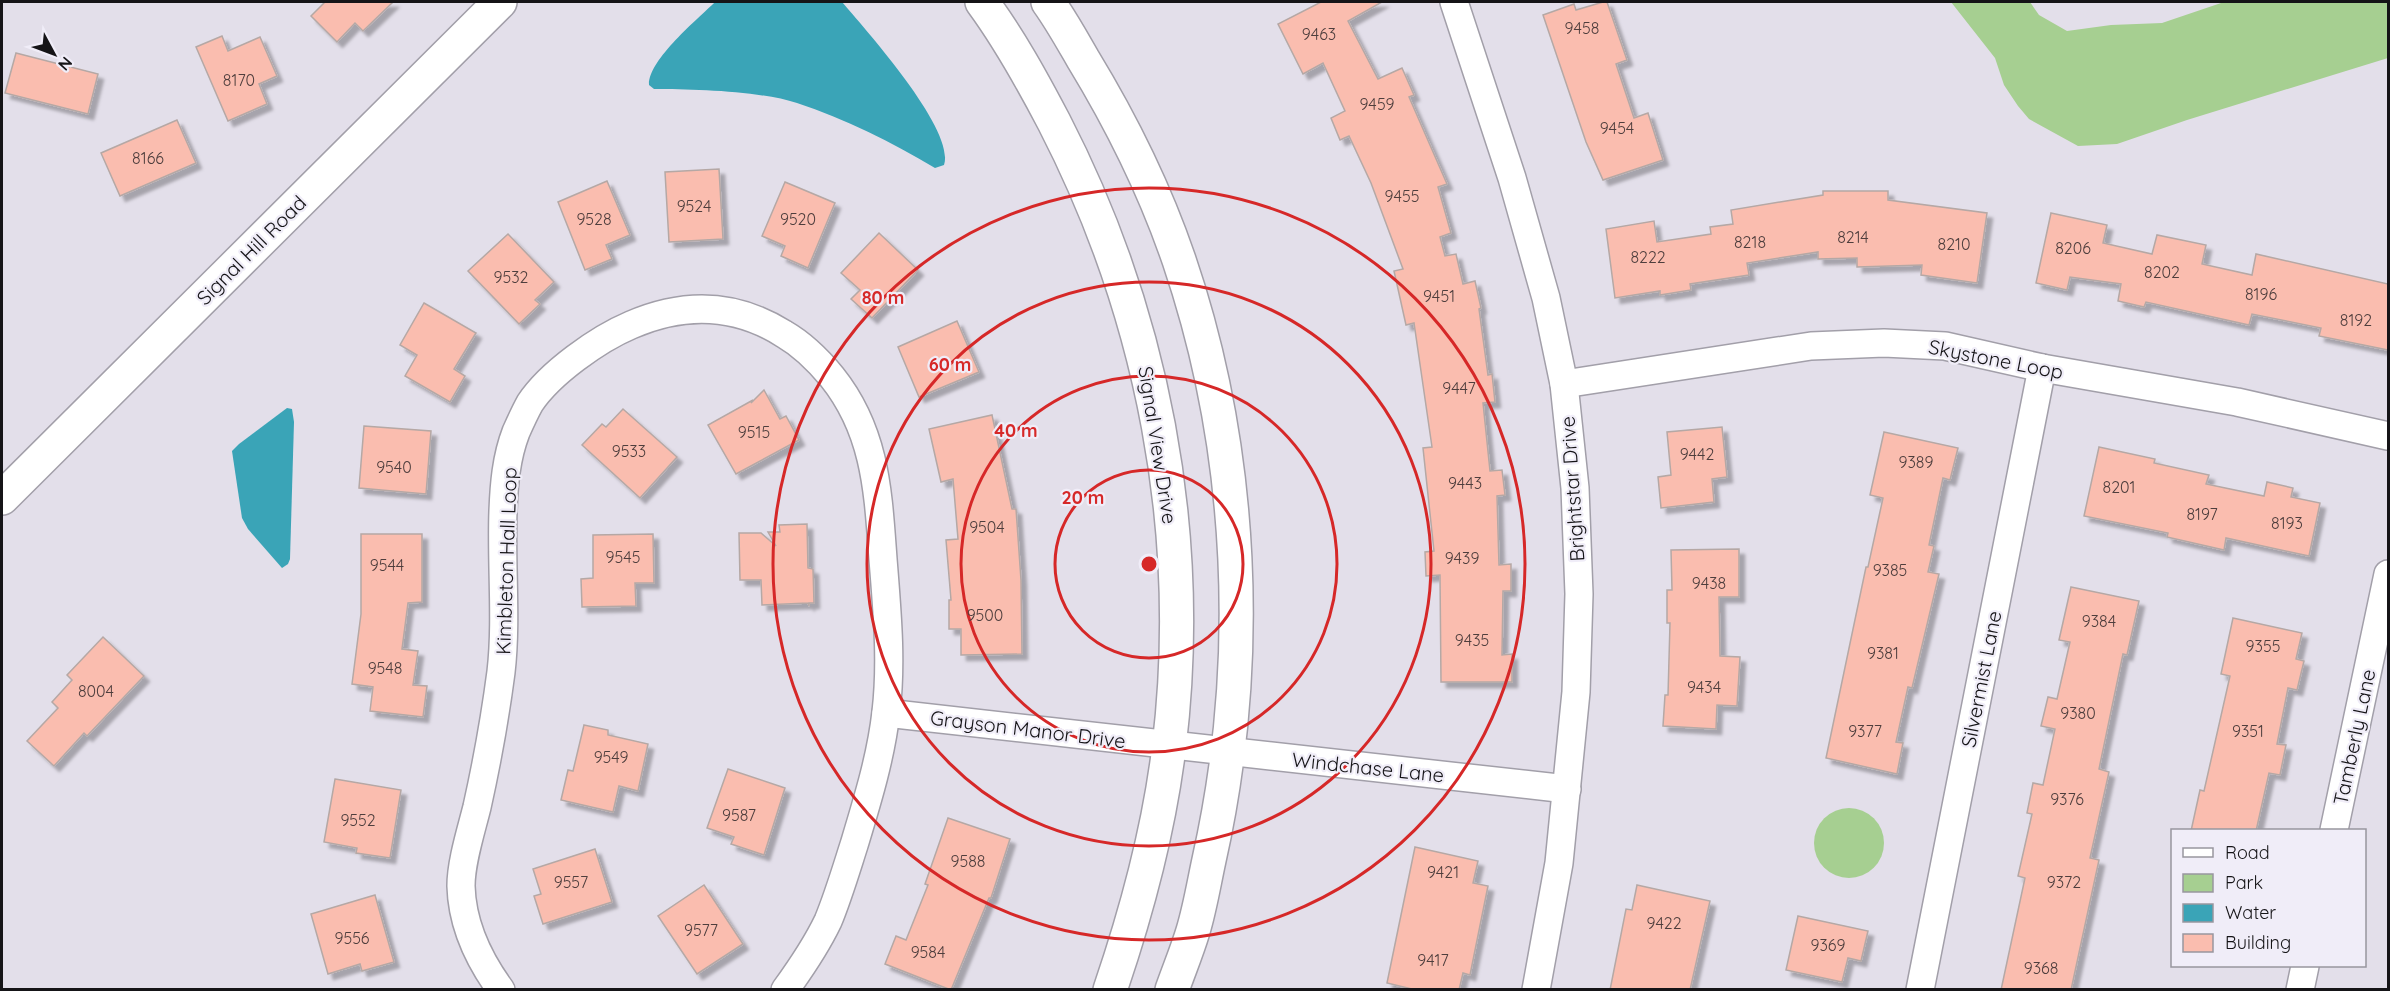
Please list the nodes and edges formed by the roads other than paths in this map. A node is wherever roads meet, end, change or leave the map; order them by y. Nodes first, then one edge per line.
1 (500, 2) edge
2 (982, 2) edge
3 (1048, 2) edge
4 (1454, 2) edge
5 (2042, 368) junction
6 (1564, 384) junction
7 (2388, 436) edge
8 (2, 498) edge
9 (2388, 574) edge
10 (886, 713) junction
11 (1169, 746) junction
12 (1228, 752) junction
13 (1567, 789) junction
14 (2334, 829) edge
15 (2305, 967) edge
16 (501, 990) edge
17 (785, 990) edge
18 (1110, 990) edge
19 (1172, 990) edge
20 (1536, 990) edge
21 (1920, 990) edge
22 (2300, 990) edge

1 - 8 main road, Signal Hill Road
2 - 11 main road, Signal View Drive
3 - 12 main road
4 - 6 street, Brightstar Drive
5 - 6 street, Skystone Loop
5 - 7 street, Skystone Loop
5 - 21 street, Silvermist Lane
6 - 13 street, Brightstar Drive
9 - 14 street, Tamberly Lane
10 - 11 street, Grayson Manor Drive
10 - 16 street, Kimbleton Hall Loop
10 - 17 street, Kimbleton Hall Loop
11 - 12 street, Windchase Lane
11 - 18 main road, Signal View Drive
12 - 13 street, Windchase Lane
12 - 19 main road
13 - 20 street, Brightstar Drive
15 - 22 street

